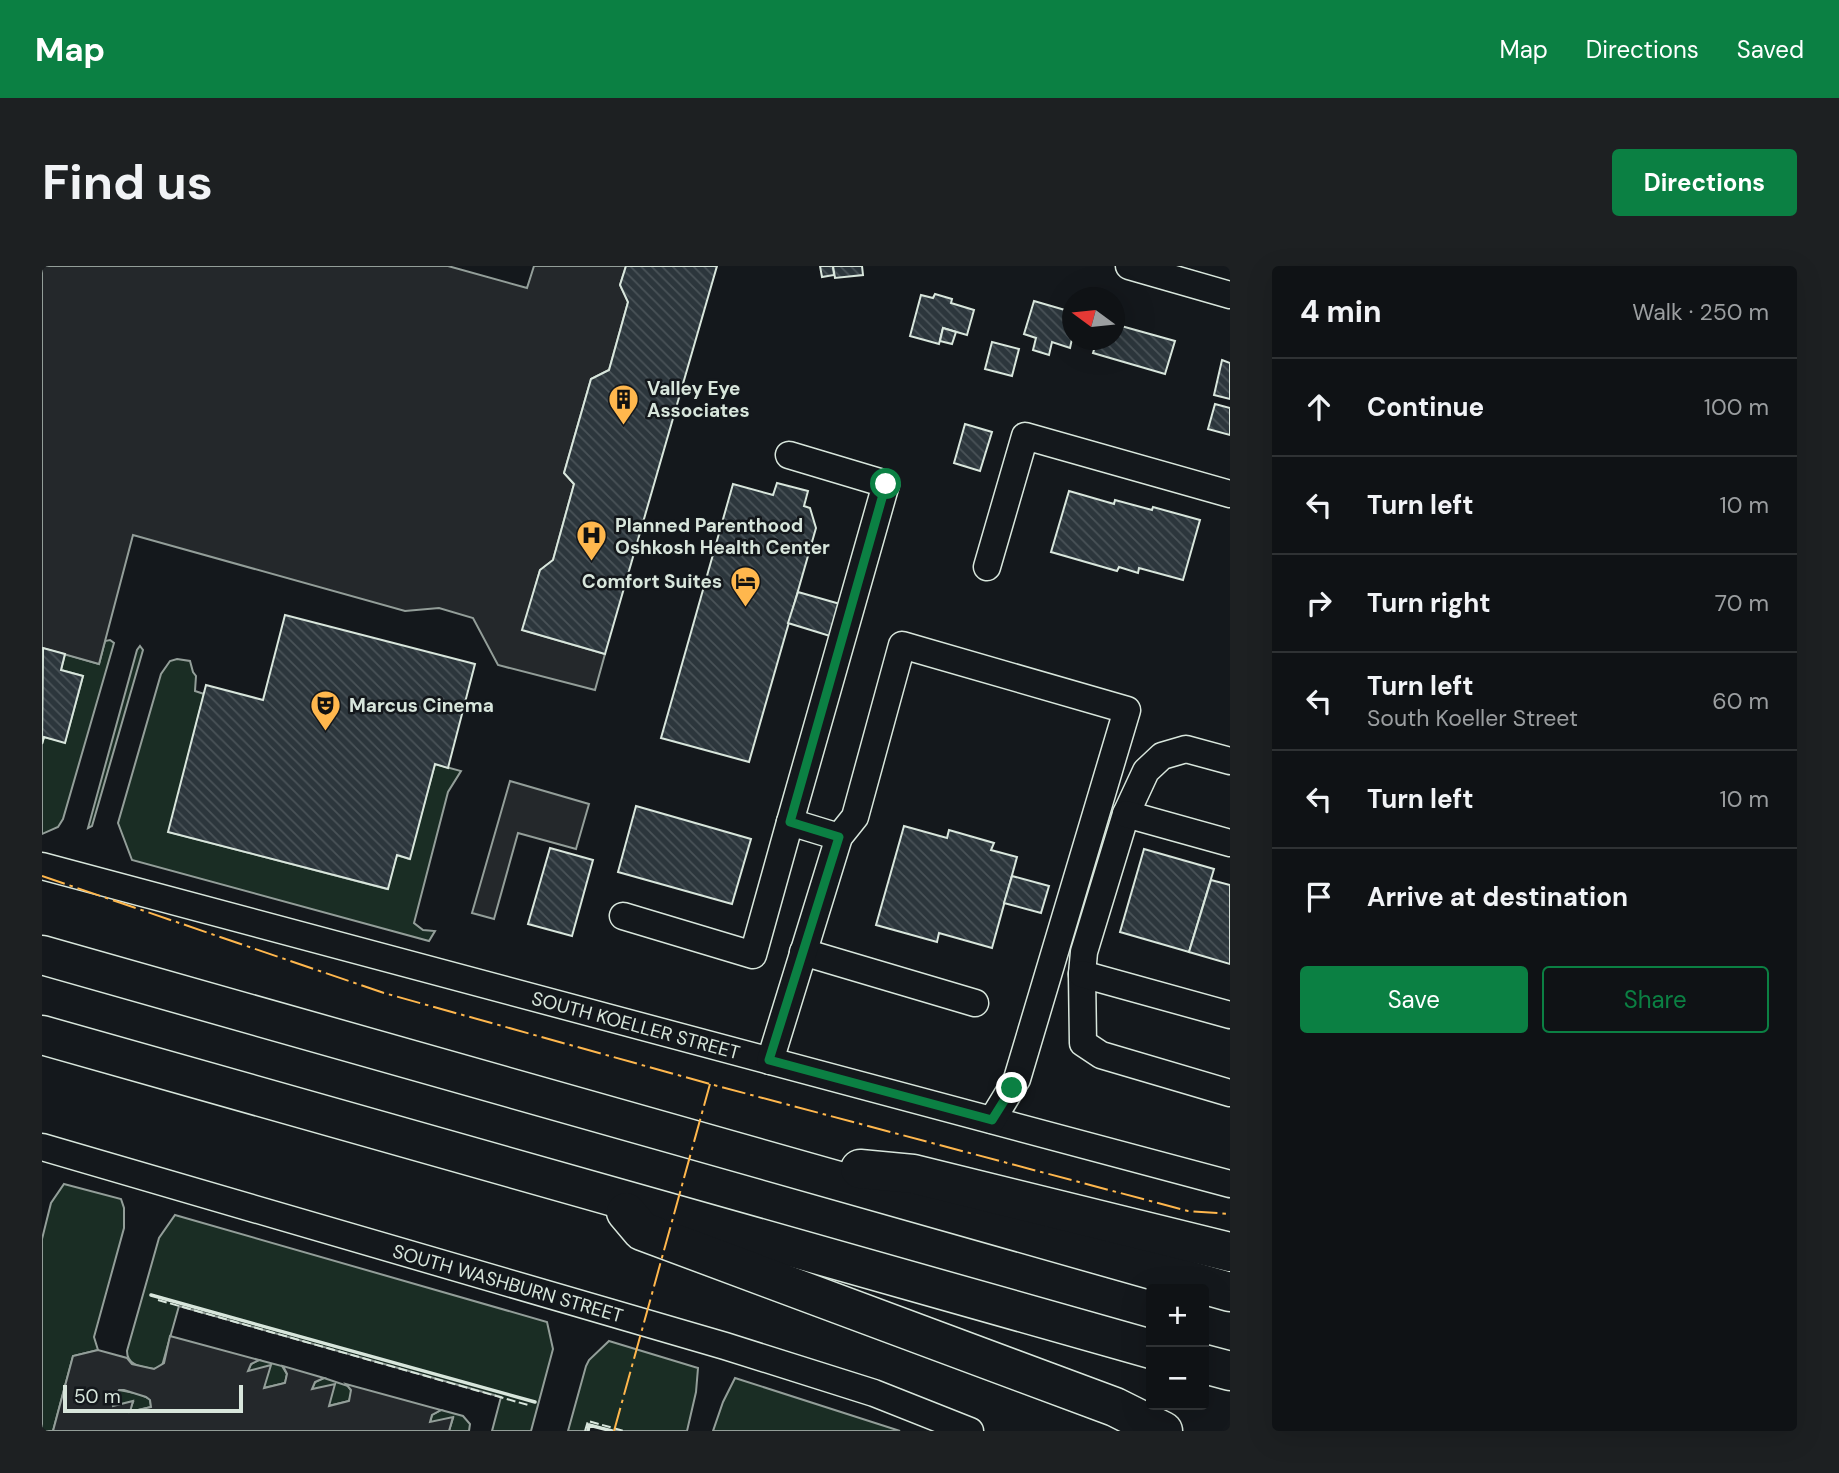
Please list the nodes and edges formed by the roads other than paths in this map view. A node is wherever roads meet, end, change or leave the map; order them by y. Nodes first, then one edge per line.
1 (1129, 266) edge
2 (1230, 295) edge
3 (789, 454) dead end
4 (1230, 494) edge
5 (987, 567) dead end
6 (1230, 761) edge
7 (1126, 814) junction
8 (790, 822) junction
9 (839, 837) junction
10 (1230, 843) edge
11 (42, 866) edge
12 (623, 916) dead end
13 (803, 953) junction
14 (42, 955) edge
15 (1082, 974) junction
16 (975, 1003) dead end
17 (1230, 1015) edge
18 (42, 1035) edge
19 (769, 1060) junction
20 (1230, 1093) edge
21 (992, 1120) junction
22 (42, 1147) edge
23 (767, 1160) junction
24 (1230, 1184) edge
25 (613, 1197) junction
26 (1230, 1252) edge
27 (1230, 1292) edge
28 (1146, 1348) edge
29 (1209, 1365) edge
30 (1230, 1371) edge
31 (970, 1431) edge
32 (1163, 1431) edge

1 - 2 street
3 - 8 street
4 - 5 street
6 - 7 street
7 - 10 street
7 - 15 street
8 - 9 street
8 - 12 street
9 - 13 street
9 - 21 street
11 - 19 street, SOUTH KOELLER STREET
13 - 16 street
13 - 19 street
14 - 23 highway
15 - 17 street
15 - 20 street
18 - 25 highway
19 - 21 street, SOUTH KOELLER STREET
21 - 24 street, SOUTH KOELLER STREET
22 - 31 street, SOUTH WASHBURN STREET
23 - 26 highway
23 - 27 highway
25 - 28 highway
25 - 32 highway
29 - 30 highway

